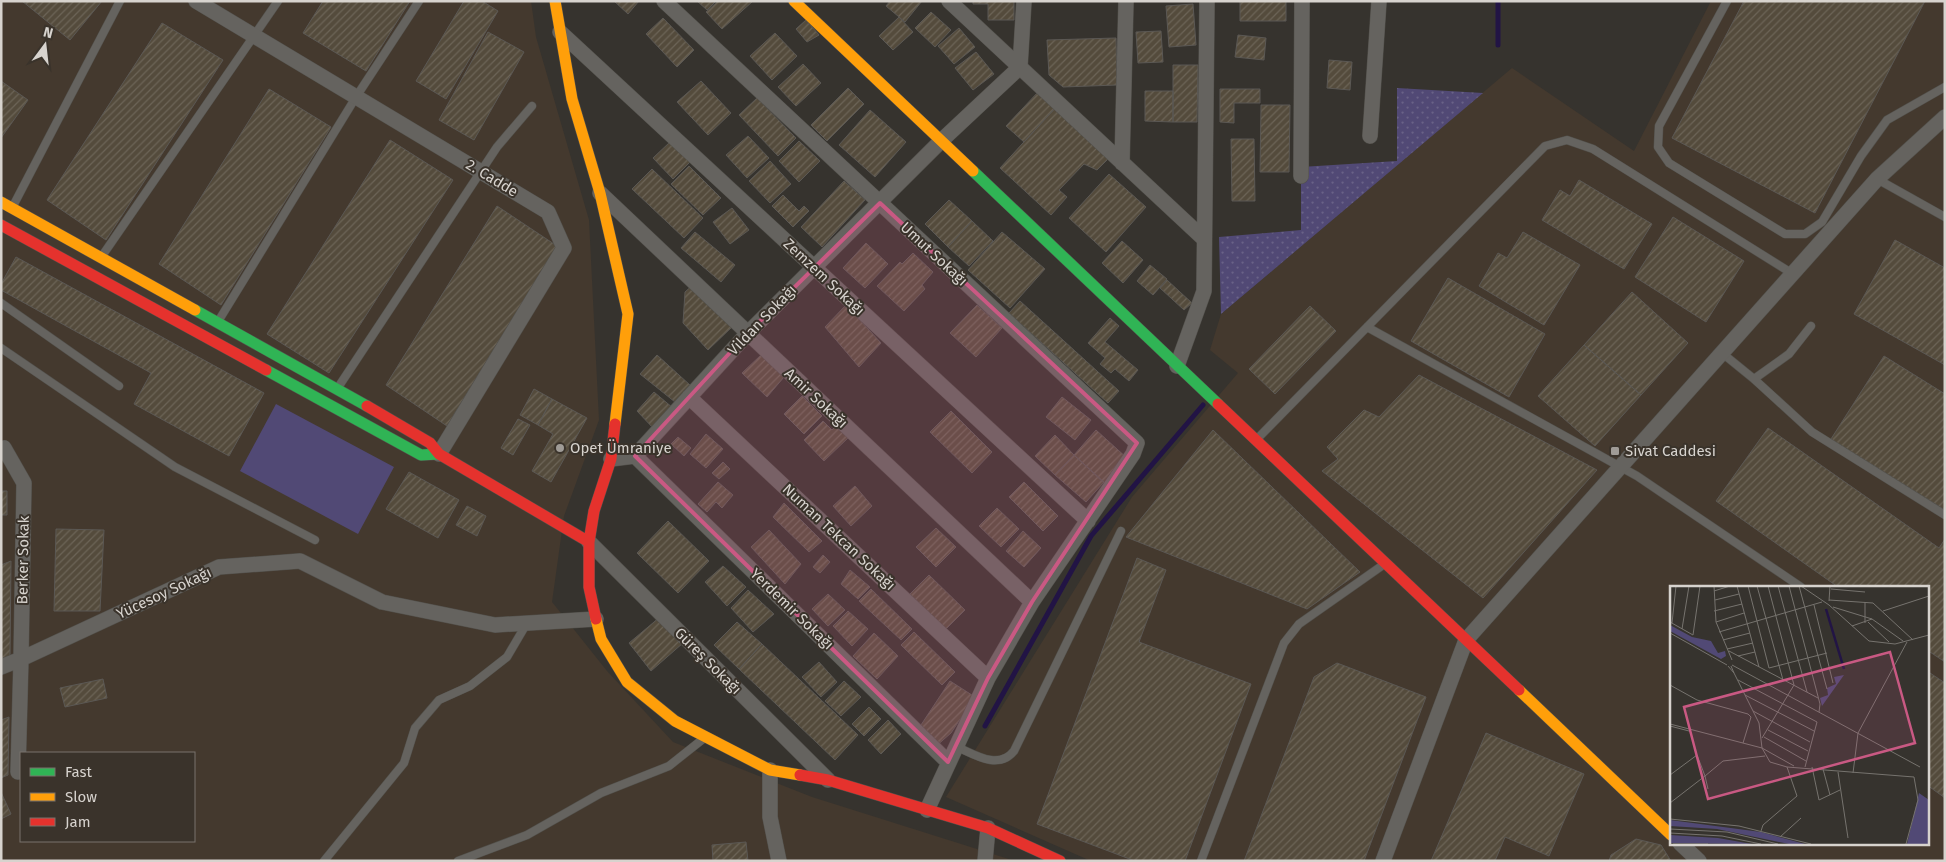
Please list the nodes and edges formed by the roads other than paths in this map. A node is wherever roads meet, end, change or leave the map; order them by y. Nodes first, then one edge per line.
1 (120, 1) edge
2 (196, 1) edge
3 (278, 1) edge
4 (419, 1) edge
5 (555, 1) edge
6 (664, 1) edge
7 (794, 1) edge
8 (949, 1) edge
9 (1024, 1) edge
10 (1126, 1) edge
11 (1208, 1) edge
12 (1302, 1) edge
13 (1379, 1) edge
14 (1727, 1) edge
15 (560, 32) junction
16 (255, 36) junction
17 (1020, 67) junction
18 (1945, 87) edge
19 (356, 97) junction
20 (532, 106) dead end
21 (1945, 117) edge
22 (1370, 136) dead end
23 (942, 141) junction
24 (1122, 163) junction
25 (482, 171) junction
26 (1301, 176) dead end
27 (1877, 179) junction
28 (600, 193) junction
29 (880, 203) junction
30 (6, 205) edge
31 (1945, 217) edge
32 (1, 225) edge
33 (1204, 239) junction
34 (100, 258) junction
35 (814, 267) junction
36 (90, 274) junction
37 (1792, 274) junction
38 (1, 303) edge
39 (217, 323) junction
40 (1811, 326) dead end
41 (1367, 327) junction
42 (748, 333) junction
43 (209, 337) junction
44 (1, 348) edge
45 (1722, 353) junction
46 (1178, 366) junction
47 (1754, 379) junction
48 (119, 386) dead end
49 (338, 388) junction
50 (689, 397) junction
51 (328, 403) junction
52 (1256, 440) junction
53 (1, 449) edge
54 (439, 454) junction
55 (635, 456) junction
56 (611, 459) junction
57 (1619, 468) junction
58 (1945, 515) edge
59 (1088, 521) junction
60 (1121, 531) dead end
61 (314, 540) dead end
62 (588, 542) junction
63 (1386, 563) junction
64 (1800, 586) edge
65 (1032, 602) junction
66 (596, 619) junction
67 (527, 623) junction
68 (1466, 640) junction
69 (21, 659) junction
70 (1, 667) edge
71 (988, 678) junction
72 (705, 737) junction
73 (956, 746) junction
74 (948, 762) junction
75 (770, 770) junction
76 (18, 772) dead end
77 (828, 780) junction
78 (927, 810) junction
79 (988, 828) junction
80 (1670, 834) edge
81 (1681, 844) edge
82 (324, 861) edge
83 (458, 861) edge
84 (778, 861) edge
85 (985, 861) edge
86 (1060, 861) edge
87 (1201, 861) edge
88 (1383, 861) edge
89 (1698, 861) edge

1 - 30 lane
2 - 16 street, 2. Cadde
3 - 16 lane
4 - 19 lane
5 - 15 street
6 - 29 street, Umut Sokağı
7 - 23 street
8 - 17 street
9 - 17 street
10 - 24 street
11 - 33 street
12 - 26 street
13 - 22 street
14 - 18 lane
15 - 28 street
15 - 35 street, Zemzem Sokağı
16 - 19 street, 2. Cadde
16 - 34 lane
17 - 23 street, Vildan Sokağı
17 - 24 street
19 - 25 street, 2. Cadde
19 - 39 lane
20 - 25 lane
21 - 27 street
23 - 29 street, Vildan Sokağı
23 - 46 street
24 - 33 street
25 - 49 lane
25 - 54 street, 2. Cadde
27 - 31 lane
27 - 37 street
28 - 42 street, Amir Sokağı
28 - 56 street
29 - 35 street, Vildan Sokağı
29 - 59 street, Umut Sokağı
30 - 32 lane
30 - 34 street
32 - 36 street
33 - 46 street
34 - 36 lane
34 - 39 street
35 - 42 street, Vildan Sokağı
35 - 59 street, Zemzem Sokağı
36 - 43 street
37 - 41 lane
37 - 45 street
38 - 48 lane
39 - 43 lane
39 - 49 street
40 - 47 lane
41 - 52 lane
41 - 57 lane
42 - 50 street, Vildan Sokağı
42 - 65 street, Amir Sokağı
43 - 51 street
44 - 61 lane
45 - 47 lane
45 - 57 street
46 - 52 street
47 - 58 lane
49 - 51 lane
49 - 54 street
50 - 55 street, Vildan Sokağı
50 - 71 street, Numan Tekcan Sokağı
51 - 54 street
52 - 63 street
53 - 69 street, Berker Sokak
54 - 62 street
55 - 56 street
55 - 74 street, Yerdemir Sokağı
56 - 62 street
57 - 64 lane
57 - 68 street
59 - 65 street
60 - 73 lane
62 - 66 street
62 - 77 street, Güreş Sokağı
63 - 68 street
63 - 87 lane
65 - 71 street
66 - 67 street, Yücesoy Sokağı
66 - 72 street
67 - 69 street, Yücesoy Sokağı
67 - 82 lane
68 - 80 street
68 - 88 street
69 - 70 street
69 - 76 street
71 - 73 street
72 - 75 street
72 - 83 lane
73 - 74 street
74 - 78 street
75 - 77 street
75 - 84 street
77 - 78 street
78 - 79 street
79 - 85 street
79 - 86 street
81 - 89 street

